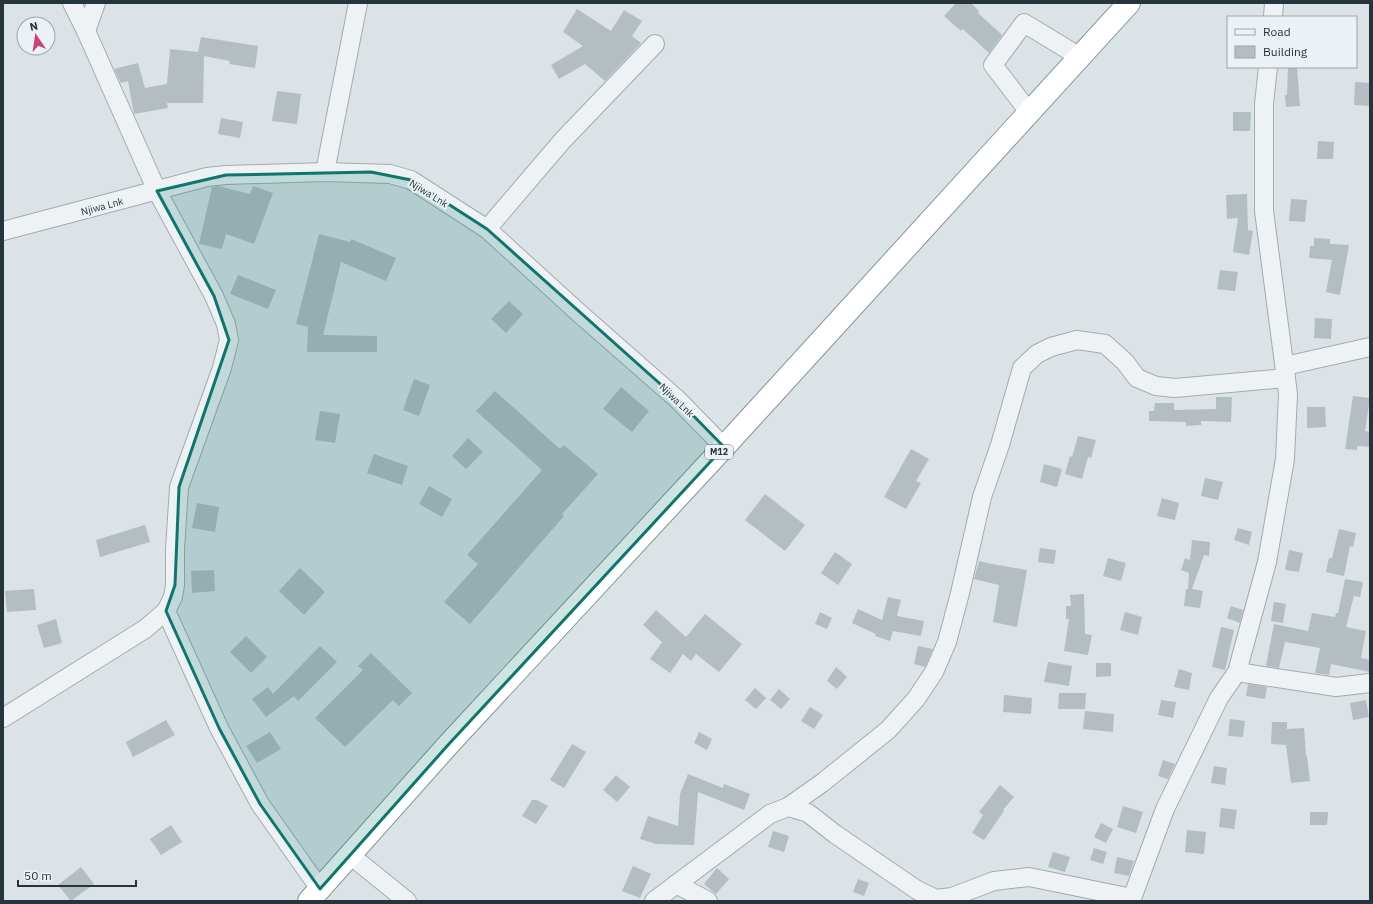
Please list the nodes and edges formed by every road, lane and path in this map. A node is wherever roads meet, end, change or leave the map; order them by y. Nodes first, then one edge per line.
1 (72, 3) edge
2 (96, 3) edge
3 (358, 3) edge
4 (1129, 3) edge
5 (1274, 3) edge
6 (1272, 16) edge
7 (86, 30) junction
8 (655, 44) dead end
9 (1080, 57) junction
10 (1268, 68) edge
11 (1029, 112) junction
12 (325, 172) junction
13 (157, 191) junction
14 (487, 229) junction
15 (3, 231) edge
16 (1370, 347) edge
17 (1285, 372) junction
18 (724, 447) junction
19 (166, 611) junction
20 (1237, 672) junction
21 (1370, 683) edge
22 (3, 718) edge
23 (788, 808) junction
24 (350, 855) junction
25 (676, 884) junction
26 (314, 895) edge
27 (1131, 899) edge
28 (407, 901) edge
29 (654, 901) edge
30 (708, 901) edge

1 - 7 street
2 - 7 street
3 - 12 street
4 - 9 highway, M12
5 - 6 street
7 - 13 street
8 - 14 street
9 - 11 highway, M12
9 - 11 street
10 - 17 street
11 - 18 highway, M12
12 - 13 street, Njiwa Lnk
12 - 14 street, Njiwa Lnk
13 - 15 street, Njiwa Lnk
13 - 19 street
14 - 18 street, Njiwa Lnk
16 - 17 street
17 - 20 street
17 - 23 street
18 - 24 highway, M12
19 - 22 street
19 - 26 street
20 - 21 street
20 - 27 street
23 - 25 street
23 - 27 street
24 - 26 highway, M12
24 - 28 street
25 - 29 street
25 - 30 street

